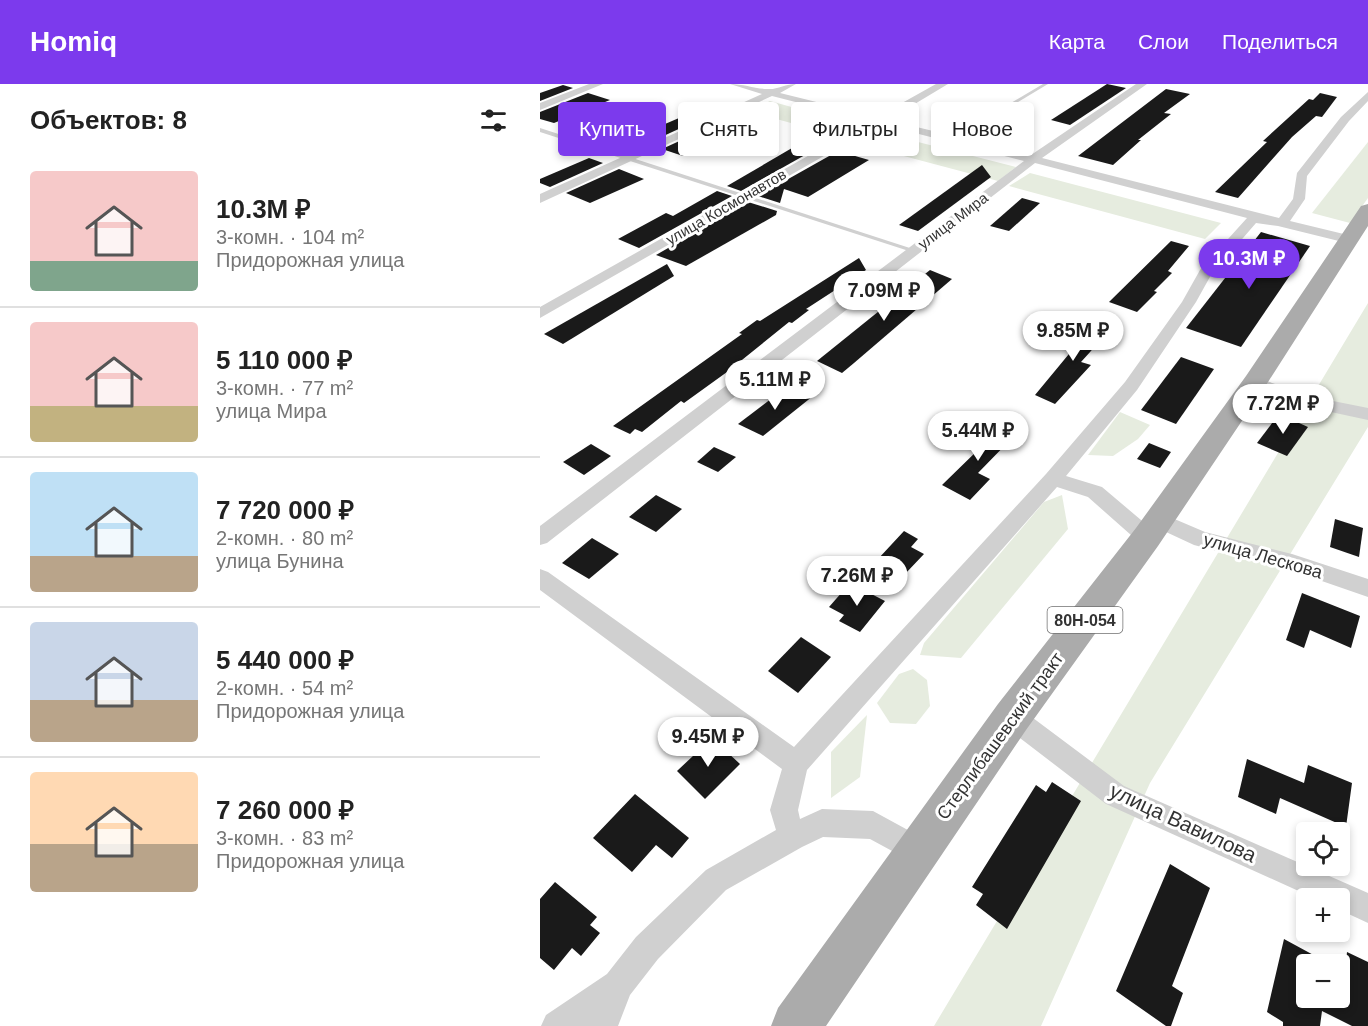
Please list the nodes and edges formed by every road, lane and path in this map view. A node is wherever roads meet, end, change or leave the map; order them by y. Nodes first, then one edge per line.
1 (598, 84) edge
2 (735, 84) edge
3 (792, 84) edge
4 (943, 84) edge
5 (1046, 84) edge
6 (1142, 84) edge
7 (771, 95) junction
8 (1368, 95) edge
9 (799, 102) edge
10 (913, 102) edge
11 (1015, 102) edge
12 (540, 107) edge
13 (540, 129) edge
14 (819, 156) edge
15 (1016, 156) edge
16 (630, 159) junction
17 (1032, 160) junction
18 (747, 196) junction
19 (540, 199) edge
20 (1368, 210) edge
21 (1282, 222) junction
22 (1347, 239) junction
23 (914, 251) junction
24 (540, 313) edge
25 (1255, 382) junction
26 (1368, 414) edge
27 (1053, 479) junction
28 (1152, 529) junction
29 (540, 537) edge
30 (540, 578) edge
31 (1368, 588) edge
32 (1012, 717) junction
33 (796, 764) junction
34 (792, 837) junction
35 (918, 851) junction
36 (1368, 908) edge
37 (618, 986) junction
38 (557, 1026) edge
39 (603, 1026) edge
40 (796, 1026) edge

1 - 12 street
2 - 7 street
3 - 7 street
4 - 10 street, улица Космонавтов
5 - 11 lane
6 - 17 street, улица Мира
7 - 9 street
7 - 16 street
8 - 21 street
13 - 16 lane
14 - 18 street, улица Космонавтов
15 - 17 street
16 - 18 lane
16 - 19 street
17 - 21 street
17 - 23 street, улица Мира
18 - 23 lane
18 - 24 street, улица Космонавтов
20 - 22 main road, Стерлибашевский тракт / 80Н-054
21 - 22 street
21 - 27 street
22 - 25 main road, Стерлибашевский тракт / 80Н-054
23 - 29 street, улица Мира
25 - 26 street
25 - 28 main road, Стерлибашевский тракт / 80Н-054
27 - 28 street, улица Лескова
27 - 33 street
28 - 31 street, улица Лескова
28 - 32 main road, Стерлибашевский тракт / 80Н-054
30 - 33 street
32 - 35 main road, Стерлибашевский тракт / 80Н-054
32 - 36 street, улица Вавилова
33 - 34 street
34 - 35 street
34 - 37 street
35 - 40 main road, Стерлибашевский тракт / 80Н-054
37 - 38 street
37 - 39 street

